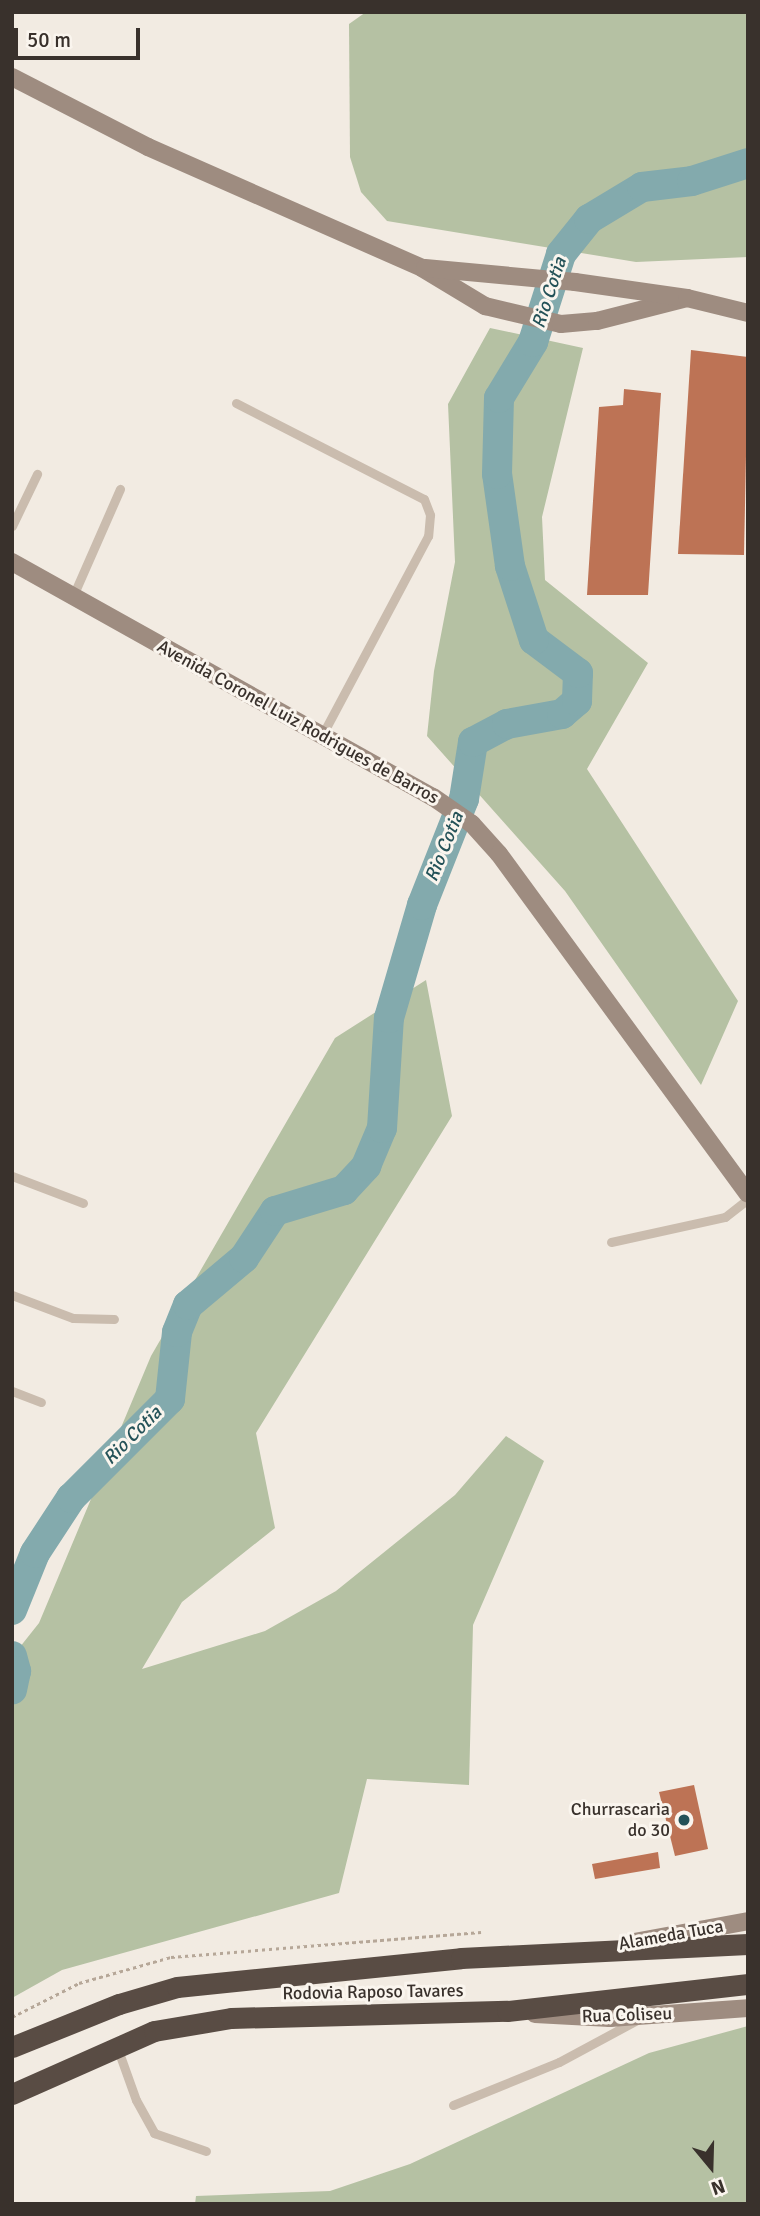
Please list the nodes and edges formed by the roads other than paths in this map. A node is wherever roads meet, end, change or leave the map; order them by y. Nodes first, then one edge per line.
1 (12, 77) edge
2 (422, 268) junction
3 (687, 298) junction
4 (748, 313) edge
5 (236, 404) dead end
6 (37, 474) dead end
7 (120, 489) dead end
8 (12, 526) edge
9 (12, 562) edge
10 (73, 596) junction
11 (322, 735) junction
12 (12, 1176) edge
13 (748, 1196) edge
14 (83, 1203) dead end
15 (611, 1242) dead end
16 (12, 1295) edge
17 (114, 1320) dead end
18 (12, 1391) edge
19 (41, 1402) dead end
20 (748, 1921) edge
21 (748, 1944) edge
22 (594, 1950) junction
23 (748, 1984) edge
24 (748, 2008) edge
25 (507, 2011) junction
26 (644, 2016) junction
27 (117, 2046) junction
28 (12, 2047) edge
29 (12, 2094) edge
30 (453, 2105) dead end
31 (206, 2151) dead end

1 - 2 street
2 - 3 street
2 - 3 street
3 - 4 street
5 - 11 lane
6 - 8 lane
7 - 10 lane
9 - 10 street, Avenida Coronel Luiz Rodrigues de Barros
10 - 11 street, Avenida Coronel Luiz Rodrigues de Barros
11 - 13 street, Avenida Coronel Luiz Rodrigues de Barros
12 - 14 lane
13 - 15 lane
16 - 17 lane
18 - 19 lane
20 - 22 street, Alameda Tuca
21 - 22 highway, Rodovia Raposo Tavares
22 - 28 highway, Rodovia Raposo Tavares
23 - 25 highway, Rodovia Raposo Tavares
24 - 26 street, Rua Coliseu
25 - 26 street, Rua Coliseu
25 - 27 highway, Rodovia Raposo Tavares
26 - 30 lane
27 - 29 highway, Rodovia Raposo Tavares
27 - 31 lane

